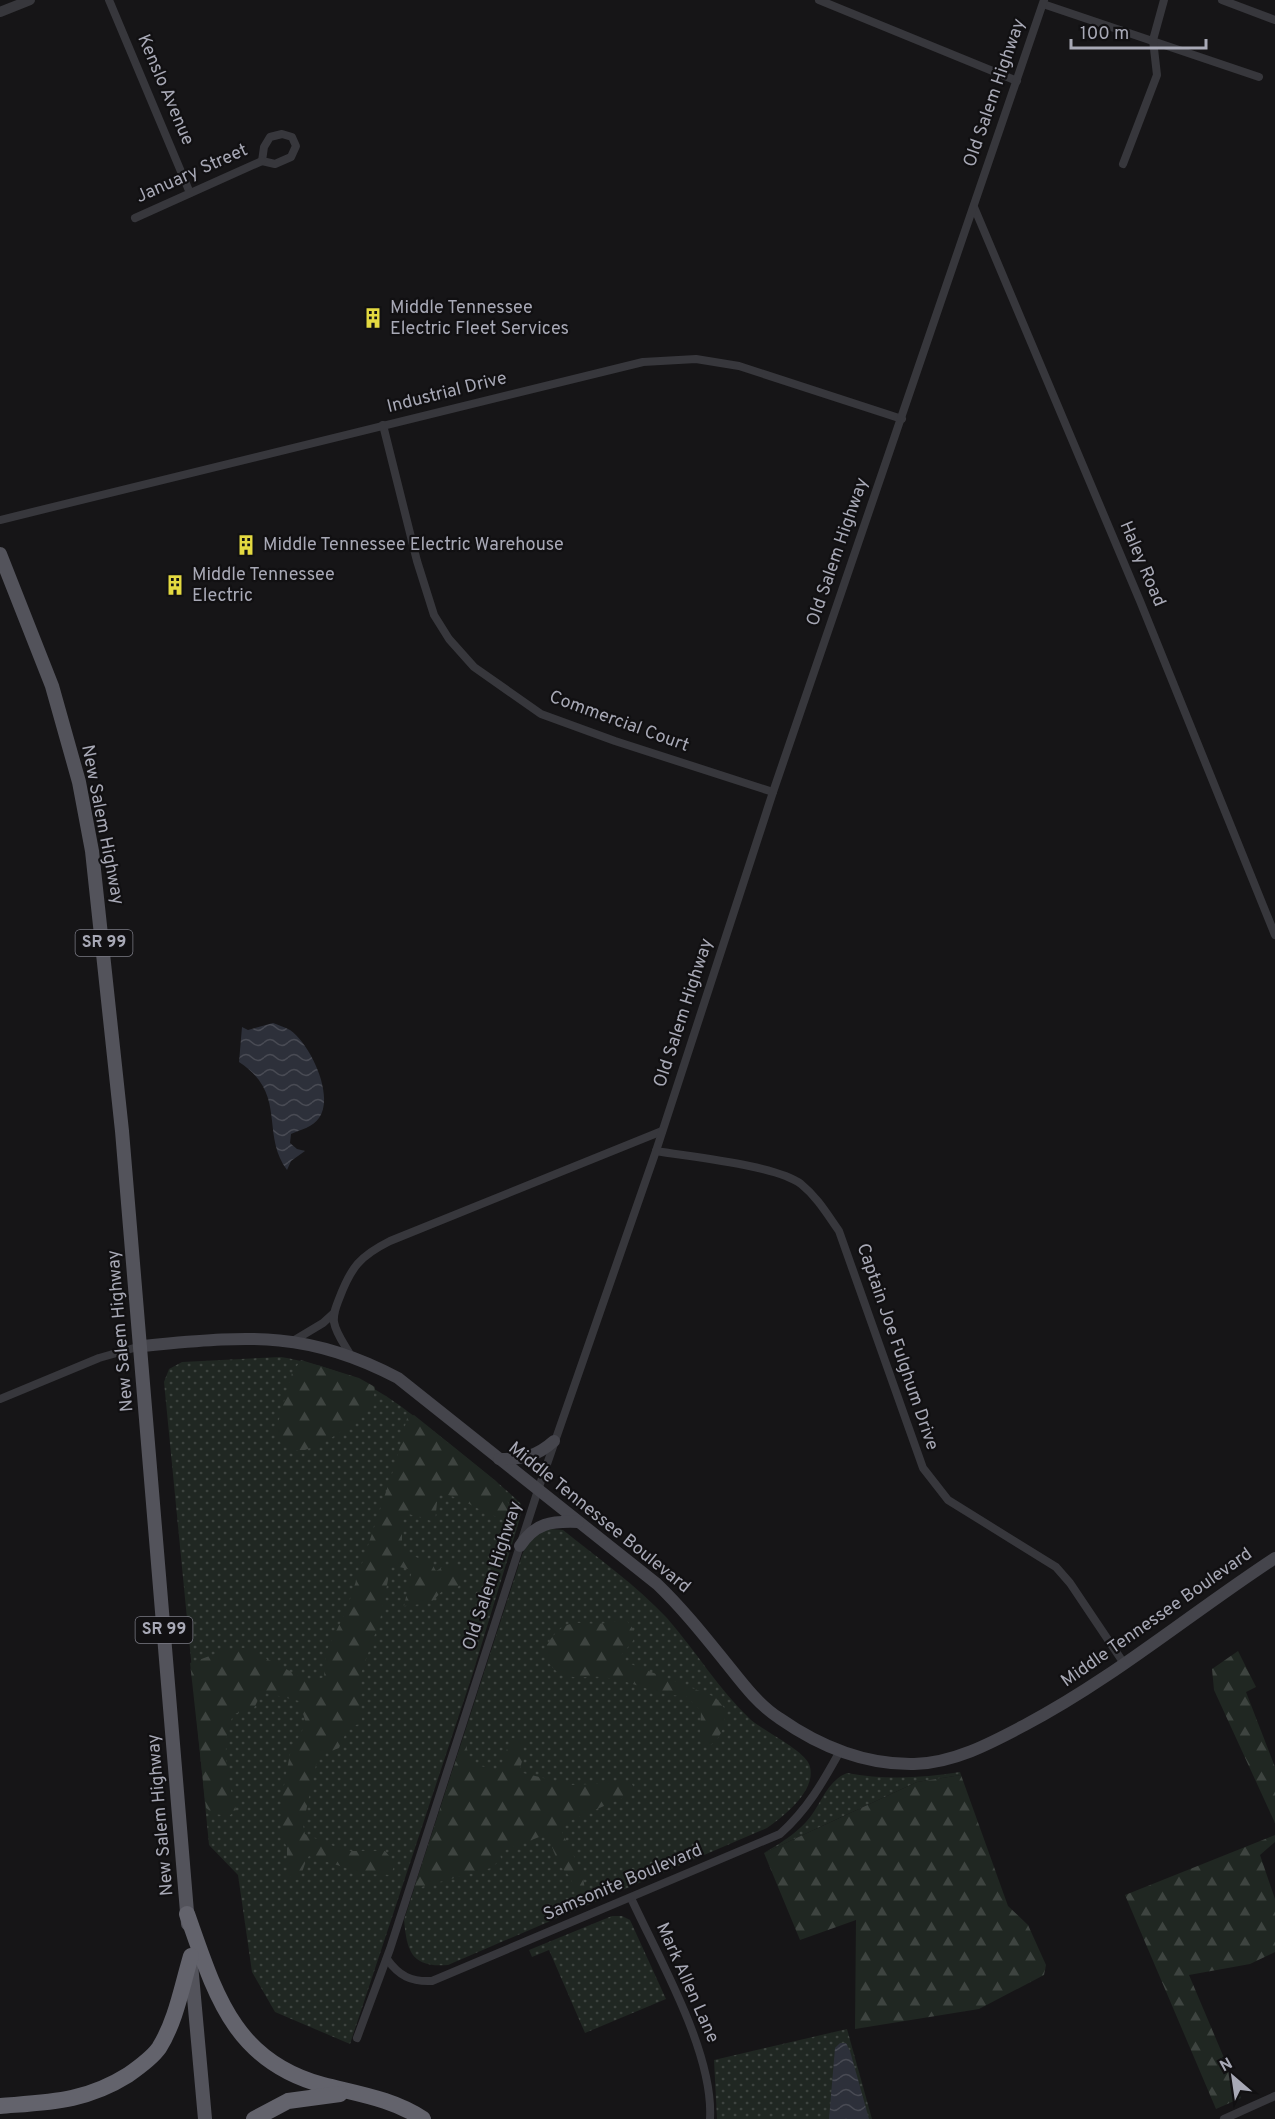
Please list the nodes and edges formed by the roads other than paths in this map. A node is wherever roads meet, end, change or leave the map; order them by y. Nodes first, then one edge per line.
1 (30, 0) edge
2 (109, 0) edge
3 (819, 0) edge
4 (1164, 0) edge
5 (1222, 0) edge
6 (1044, 2) edge
7 (0, 12) edge
8 (1275, 20) edge
9 (1153, 40) junction
10 (1259, 77) dead end
11 (1017, 81) junction
12 (262, 161) dead end
13 (1123, 165) dead end
14 (190, 193) junction
15 (974, 207) junction
16 (135, 218) dead end
17 (902, 419) junction
18 (383, 425) junction
19 (0, 520) edge
20 (0, 554) edge
21 (773, 792) junction
22 (1275, 935) edge
23 (662, 1131) junction
24 (656, 1150) junction
25 (334, 1313) junction
26 (293, 1341) junction
27 (141, 1346) junction
28 (351, 1356) junction
29 (0, 1399) edge
30 (555, 1441) junction
31 (500, 1459) junction
32 (538, 1490) junction
33 (578, 1522) junction
34 (520, 1546) junction
35 (1275, 1558) edge
36 (1125, 1665) junction
37 (840, 1751) junction
38 (631, 1898) junction
39 (187, 1914) junction
40 (191, 1956) junction
41 (387, 1959) junction
42 (357, 2038) dead end
43 (356, 2094) junction
44 (1275, 2096) edge
45 (0, 2106) edge
46 (205, 2119) edge
47 (254, 2119) edge
48 (423, 2119) edge
49 (710, 2119) edge
50 (1224, 2119) edge

1 - 7 street
2 - 14 street, Kenslo Avenue
3 - 11 street
4 - 9 street
5 - 8 street
6 - 9 street
6 - 11 street, Old Salem Highway
9 - 10 street
9 - 13 street
11 - 15 street, Old Salem Highway
12 - 14 street, January Street
14 - 16 street, January Street
15 - 17 street, Old Salem Highway
15 - 22 street, Haley Road
17 - 18 street, Industrial Drive
17 - 21 street, Old Salem Highway
18 - 19 street, Industrial Drive
18 - 21 street, Commercial Court
20 - 27 main road, New Salem Highway / SR 99
21 - 23 street, Old Salem Highway
23 - 24 street, Old Salem Highway
23 - 25 street
24 - 30 street, Old Salem Highway
24 - 36 street, Captain Joe Fulghum Drive
25 - 26 street
25 - 28 street
26 - 27 main road, Middle Tennessee Boulevard
26 - 28 main road, Middle Tennessee Boulevard
27 - 29 street
27 - 39 main road, New Salem Highway / SR 99
28 - 31 main road, Middle Tennessee Boulevard
30 - 31 main road
30 - 32 street, Old Salem Highway
31 - 32 main road, Middle Tennessee Boulevard
32 - 33 main road, Middle Tennessee Boulevard
32 - 34 street, Old Salem Highway
33 - 34 main road
33 - 37 main road, Middle Tennessee Boulevard
34 - 41 street, Old Salem Highway
35 - 36 main road, Middle Tennessee Boulevard
36 - 37 main road, Middle Tennessee Boulevard
37 - 38 street, Samsonite Boulevard
38 - 41 street, Samsonite Boulevard
38 - 49 street, Mark Allen Lane
39 - 40 main road, New Salem Highway / SR 99
39 - 43 highway
40 - 45 highway
40 - 46 main road, New Salem Highway / SR 99
41 - 42 street, Old Salem Highway
43 - 47 highway
43 - 48 highway
44 - 50 street

